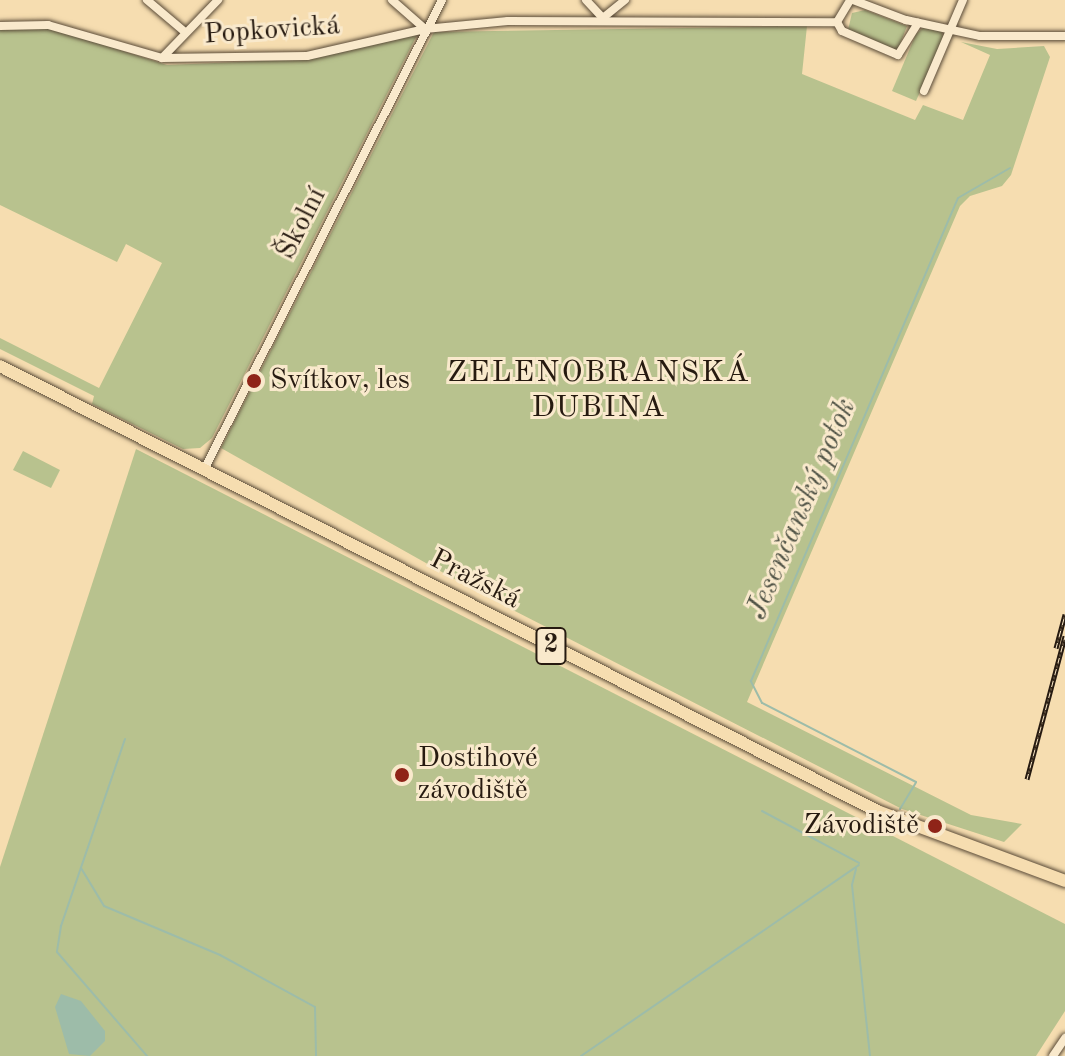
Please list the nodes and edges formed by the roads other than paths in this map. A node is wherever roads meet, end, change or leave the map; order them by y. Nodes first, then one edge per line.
1 (147, 0) edge
2 (218, 0) edge
3 (392, 0) edge
4 (442, 0) edge
5 (586, 0) edge
6 (625, 0) edge
7 (852, 0) edge
8 (963, 0) edge
9 (603, 18) junction
10 (837, 22) junction
11 (918, 23) junction
12 (0, 26) edge
13 (425, 29) junction
14 (953, 30) junction
15 (185, 32) junction
16 (1065, 36) edge
17 (178, 42) junction
18 (162, 58) junction
19 (182, 58) junction
20 (924, 91) dead end
21 (0, 366) edge
22 (204, 470) junction
23 (1065, 881) edge
24 (1065, 1038) edge
25 (1053, 1056) edge

1 - 15 street
2 - 15 street
3 - 13 street
4 - 13 street, Školní
5 - 9 street
6 - 9 street
7 - 10 street
7 - 11 street
8 - 14 street
9 - 10 street, Popkovická
9 - 13 street, Popkovická
10 - 11 street
11 - 14 street
12 - 18 street, Popkovická
13 - 19 street, Popkovická
13 - 22 street, Školní
14 - 16 street
14 - 20 street
15 - 17 street
17 - 18 street
17 - 19 street
18 - 19 street, Popkovická
21 - 22 main road, Pražská / 2
22 - 23 main road, Pražská / 2
24 - 25 street

